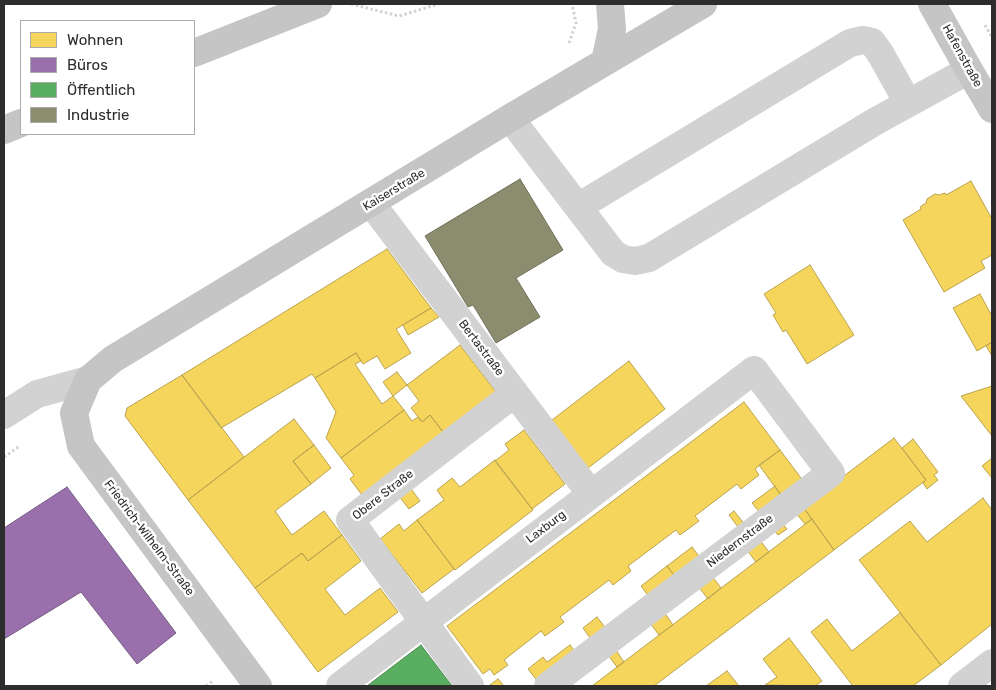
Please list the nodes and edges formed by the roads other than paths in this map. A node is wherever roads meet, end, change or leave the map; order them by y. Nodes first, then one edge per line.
1 (318, 4) edge
2 (610, 4) edge
3 (703, 4) edge
4 (932, 4) edge
5 (195, 52) edge
6 (605, 62) junction
7 (968, 70) junction
8 (908, 103) junction
9 (992, 108) edge
10 (510, 118) junction
11 (20, 123) edge
12 (4, 130) edge
13 (372, 203) junction
14 (578, 207) junction
15 (754, 370) joint
16 (88, 380) junction
17 (515, 393) junction
18 (4, 415) edge
19 (591, 494) junction
20 (423, 622) junction
21 (992, 663) edge
22 (258, 686) edge
23 (340, 686) edge
24 (470, 686) edge
25 (548, 686) edge
26 (962, 686) edge

1 - 5 main road
2 - 6 main road
3 - 6 main road, Kaiserstraße
4 - 7 main road, Hafenstraße
6 - 10 main road, Kaiserstraße
7 - 8 street
7 - 9 main road, Hafenstraße
8 - 14 street
8 - 14 street
10 - 13 main road, Kaiserstraße
10 - 14 street
11 - 12 main road
13 - 16 main road, Kaiserstraße
13 - 17 street, Bertastraße
15 - 19 street, Laxburg
15 - 25 street, Niedernstraße
16 - 18 street
16 - 22 main road, Friedrich-Wilhelm-Straße
17 - 19 street, Bertastraße
17 - 20 street, Obere Straße
19 - 20 street, Laxburg
20 - 23 street, Laxburg
20 - 24 street
21 - 26 street

